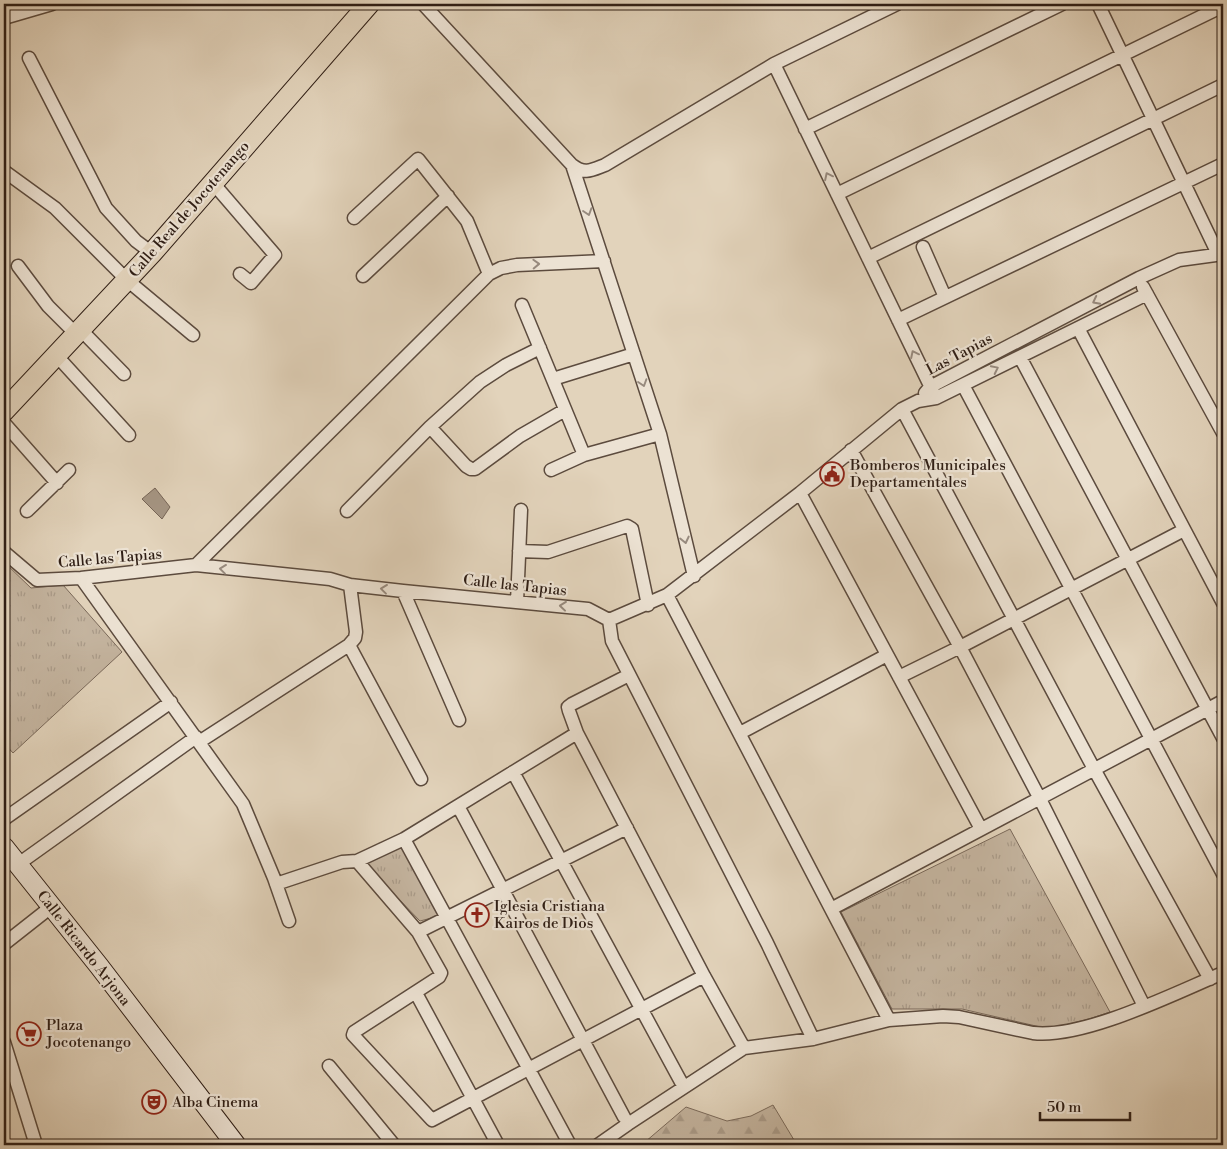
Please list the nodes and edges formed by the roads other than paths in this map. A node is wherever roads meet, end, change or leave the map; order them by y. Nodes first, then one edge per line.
1 (367, 4) edge
2 (423, 4) edge
3 (897, 4) edge
4 (1062, 4) edge
5 (1098, 4) edge
6 (43, 5) edge
7 (1223, 6) edge
8 (4, 18) edge
9 (1122, 54) junction
10 (30, 58) dead end
11 (774, 64) junction
12 (1223, 85) edge
13 (1154, 118) junction
14 (806, 129) junction
15 (1223, 164) edge
16 (572, 165) junction
17 (4, 172) edge
18 (1183, 182) junction
19 (213, 183) junction
20 (837, 194) junction
21 (448, 196) junction
22 (354, 218) dead end
23 (923, 247) dead end
24 (152, 253) junction
25 (1221, 254) edge
26 (868, 258) junction
27 (604, 261) junction
28 (18, 266) dead end
29 (240, 274) dead end
30 (489, 274) junction
31 (363, 276) dead end
32 (1139, 278) junction
33 (127, 280) junction
34 (1147, 294) junction
35 (945, 297) junction
36 (522, 305) dead end
37 (898, 320) junction
38 (1078, 328) junction
39 (78, 331) junction
40 (194, 335) dead end
41 (540, 348) junction
42 (56, 354) junction
43 (634, 354) junction
44 (1020, 357) junction
45 (124, 374) dead end
46 (553, 379) junction
47 (963, 384) junction
48 (933, 392) junction
49 (902, 409) junction
50 (566, 410) junction
51 (4, 411) edge
52 (4, 423) edge
53 (430, 427) junction
54 (1223, 433) edge
55 (660, 434) junction
56 (129, 435) dead end
57 (851, 450) junction
58 (584, 455) junction
59 (69, 470) dead end
60 (550, 470) dead end
61 (57, 482) junction
62 (800, 493) junction
63 (521, 510) dead end
64 (27, 511) dead end
65 (348, 511) dead end
66 (1184, 530) junction
67 (519, 551) junction
68 (4, 552) edge
69 (1128, 559) junction
70 (196, 565) junction
71 (694, 576) junction
72 (81, 578) junction
73 (350, 585) junction
74 (1072, 588) junction
75 (403, 591) junction
76 (668, 596) junction
77 (517, 602) junction
78 (1223, 603) edge
79 (648, 605) junction
80 (1014, 618) junction
81 (609, 620) junction
82 (349, 645) junction
83 (960, 648) junction
84 (887, 655) junction
85 (628, 675) junction
86 (899, 678) junction
87 (1223, 701) edge
88 (171, 702) junction
89 (1208, 709) junction
90 (459, 720) dead end
91 (577, 733) junction
92 (740, 733) junction
93 (1223, 738) edge
94 (1152, 739) junction
95 (197, 740) junction
96 (1094, 769) junction
97 (513, 772) junction
98 (421, 779) dead end
99 (1040, 799) junction
100 (458, 806) junction
101 (4, 819) edge
102 (628, 828) junction
103 (981, 829) junction
104 (404, 839) junction
105 (4, 848) edge
106 (357, 861) junction
107 (561, 861) junction
108 (18, 864) junction
109 (1223, 874) edge
110 (276, 884) junction
111 (503, 890) junction
112 (51, 906) junction
113 (831, 909) junction
114 (446, 918) junction
115 (289, 921) dead end
116 (418, 932) junction
117 (5, 941) edge
118 (1223, 973) edge
119 (704, 976) junction
120 (1210, 979) junction
121 (416, 993) junction
122 (1144, 1006) junction
123 (641, 1009) junction
124 (889, 1020) junction
125 (813, 1039) junction
126 (583, 1040) junction
127 (4, 1042) edge
128 (744, 1048) junction
129 (329, 1066) dead end
130 (528, 1069) junction
131 (681, 1082) dead end
132 (473, 1098) junction
133 (624, 1117) dead end
134 (35, 1145) edge
135 (236, 1145) edge
136 (394, 1145) edge
137 (498, 1145) edge
138 (570, 1145) edge
139 (598, 1145) edge

1 - 19 main road, Calle Real de Jocotenango
2 - 16 street
3 - 11 street
4 - 14 street
5 - 9 street
6 - 8 street
7 - 9 street
9 - 13 street
9 - 20 street
10 - 24 street
11 - 14 street
11 - 16 street
12 - 13 street
13 - 18 street
13 - 26 street
20 -> 14 street
15 - 18 street
16 -> 27 street
17 - 33 street
18 - 25 street
18 - 35 street
19 - 24 main road, Calle Real de Jocotenango
19 - 29 street
20 - 26 street
21 - 22 street
21 - 30 street
21 - 31 street
23 - 35 street
24 - 33 main road, Calle Real de Jocotenango
25 - 32 street, Las Tapias
26 - 37 street
30 -> 27 street
27 - 43 street
28 - 39 street
30 - 70 street
32 - 34 street
32 -> 48 street, Las Tapias
33 - 39 main road, Calle Real de Jocotenango
33 - 40 street
34 - 38 street, Las Tapias
34 - 54 street
35 - 37 street
36 - 41 street
48 -> 37 street
38 - 44 street, Las Tapias
38 - 66 street
39 - 42 main road, Calle Real de Jocotenango
39 - 45 street
41 - 46 street
41 - 53 street
42 - 51 main road, Calle Real de Jocotenango
42 - 56 street
43 - 46 street
43 -> 55 street
47 -> 44 street, Las Tapias
44 - 69 street
46 - 50 street
47 - 48 street, Las Tapias
47 - 74 street
48 - 49 street, Las Tapias
49 - 57 street
49 - 80 street
50 - 53 street
50 - 58 street
52 - 61 street
53 - 65 street
55 - 58 street
55 -> 71 street
57 - 62 street
57 - 83 street
58 - 60 street
59 - 61 street
61 - 64 street
62 - 71 street
62 - 84 street
63 - 67 street
66 - 69 street
66 - 78 street
67 - 77 street
67 - 79 street
68 - 72 street, Calle las Tapias
69 - 74 street
69 - 89 street
70 - 72 street, Calle las Tapias
73 -> 70 street, Calle las Tapias
71 - 76 street
72 - 88 street
75 -> 73 street, Calle las Tapias
73 - 82 street
74 - 80 street
74 - 94 street
75 - 77 street, Calle las Tapias
75 - 90 street
76 - 79 street
76 - 92 street
81 -> 77 street, Calle las Tapias
79 - 81 street
80 - 83 street
80 - 96 street
81 - 85 street
82 - 95 street
82 - 98 street
83 - 86 street
83 - 99 street
84 - 86 street
84 - 92 street
85 - 91 street
85 - 125 street
86 - 103 street
87 - 89 street
88 - 95 street
88 - 101 street
89 - 93 street
89 - 94 street
91 - 97 street
91 - 102 street
92 - 113 street
94 - 96 street
94 - 109 street
95 - 108 street
95 - 110 street
96 - 99 street
96 - 120 street
97 - 100 street
97 - 107 street
99 - 103 street
99 - 122 street
100 - 104 street
100 - 111 street
102 - 107 street
102 - 119 street
103 - 113 street
104 - 106 street
104 - 114 street
105 - 108 street, Calle Ricardo Arjona
106 - 110 street
106 - 116 street
107 - 111 street
107 - 123 street
108 - 112 street, Calle Ricardo Arjona
110 - 115 street
111 - 114 street
111 - 126 street
112 - 117 street
112 - 135 street, Calle Ricardo Arjona
113 - 124 street
114 - 116 street
114 - 130 street
116 - 121 street
118 - 120 street
119 - 123 street
119 - 128 street
120 - 122 street
121 - 132 street
121 - 132 street
122 - 124 street
123 - 126 street
123 - 131 street
124 - 125 street
125 - 128 street
126 - 130 street
126 - 133 street
127 - 134 street
128 - 139 street
129 - 136 street
130 - 132 street
130 - 138 street
132 - 137 street

